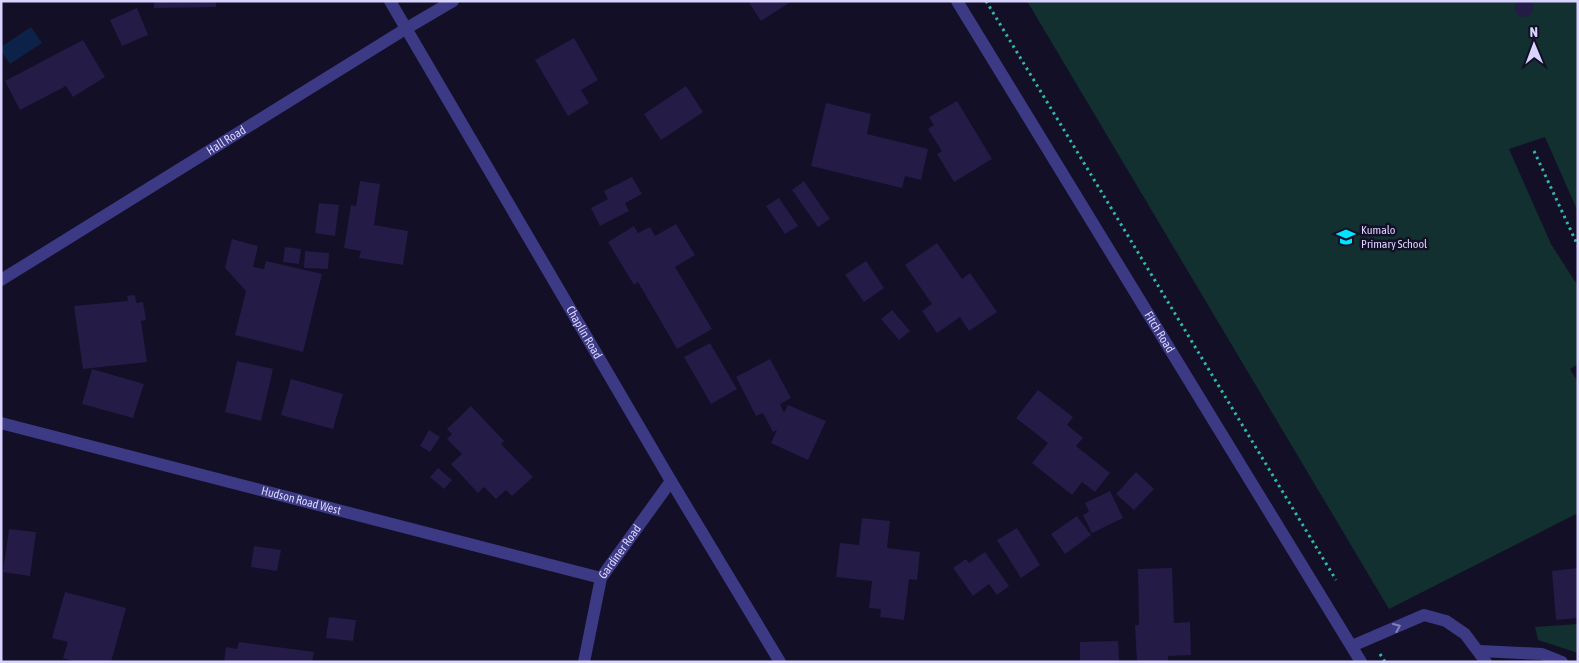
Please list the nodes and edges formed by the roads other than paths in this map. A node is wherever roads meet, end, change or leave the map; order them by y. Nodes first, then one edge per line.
1 (390, 1) edge
2 (453, 1) edge
3 (957, 1) edge
4 (407, 28) junction
5 (1, 280) edge
6 (1, 423) edge
7 (671, 481) junction
8 (601, 578) junction
9 (1352, 646) junction
10 (1483, 656) edge
11 (584, 662) edge
12 (780, 662) edge
13 (1362, 662) edge
14 (1562, 662) edge

1 - 4 street, Chaplin Road
2 - 4 street, Hall Road
3 - 9 street, Fitch Road
4 - 5 street, Hall Road
4 - 7 street, Chaplin Road
6 - 8 street, Hudson Road West
7 - 8 street, Gardiner Road
7 - 12 street, Chaplin Road
8 - 11 street, Gardiner Road
9 -> 10 street
9 - 13 street, Fitch Road
10 - 14 street

